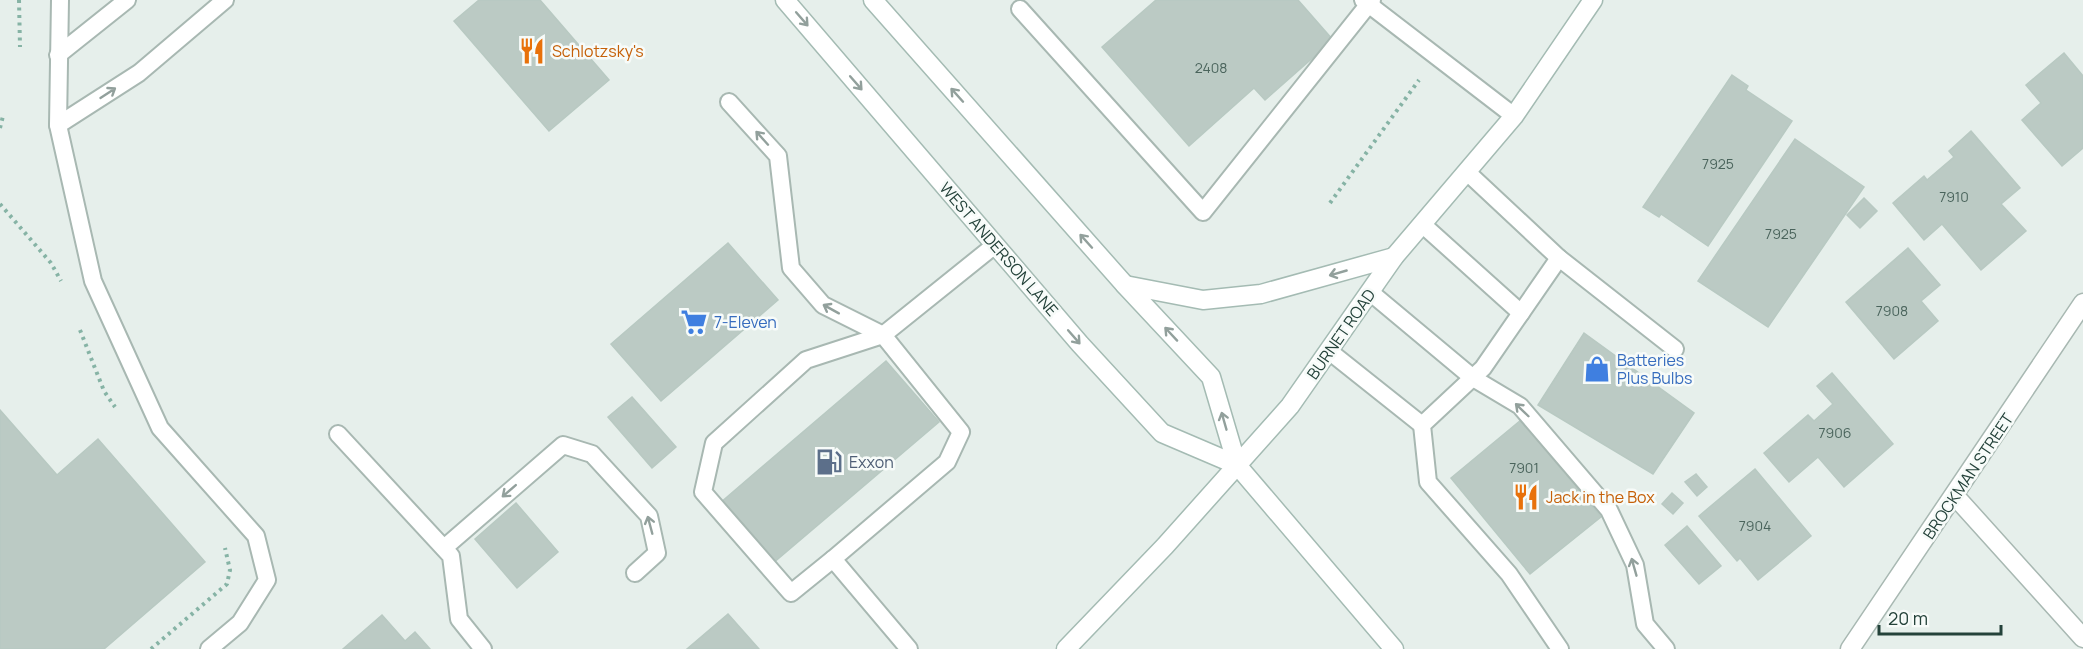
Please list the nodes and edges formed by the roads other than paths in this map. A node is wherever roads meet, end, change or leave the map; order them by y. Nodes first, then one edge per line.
1 (60, 0) edge
2 (127, 0) edge
3 (225, 0) edge
4 (785, 0) edge
5 (873, 0) edge
6 (1593, 0) edge
7 (1368, 2) edge
8 (1020, 3) edge
9 (58, 55) junction
10 (729, 102) dead end
11 (1514, 116) junction
12 (58, 125) junction
13 (1467, 172) junction
14 (1422, 224) junction
15 (995, 245) junction
16 (1394, 257) junction
17 (1559, 258) junction
18 (1125, 285) junction
19 (1370, 292) junction
20 (2083, 303) edge
21 (1521, 313) junction
22 (883, 335) junction
23 (1675, 349) dead end
24 (1329, 351) junction
25 (1473, 378) junction
26 (1422, 425) junction
27 (338, 434) dead end
28 (1237, 465) junction
29 (1955, 496) junction
30 (444, 548) junction
31 (833, 559) junction
32 (635, 573) dead end
33 (2083, 638) edge
34 (209, 649) edge
35 (483, 649) edge
36 (909, 649) edge
37 (1066, 649) edge
38 (1394, 649) edge
39 (1560, 649) edge
40 (1666, 649) edge
41 (1850, 649) edge

1 - 9 lane
2 - 9 lane
12 -> 3 lane
4 -> 15 main road, WEST ANDERSON LANE
18 -> 5 main road, WEST ANDERSON LANE
6 - 11 main road, BURNET ROAD
7 - 8 lane
7 - 11 lane
9 - 12 lane
22 -> 10 lane
11 - 13 main road, BURNET ROAD
12 - 34 lane
13 - 14 main road, BURNET ROAD
13 - 17 lane
14 - 16 main road, BURNET ROAD
14 - 21 lane
15 - 22 lane
15 -> 28 main road, WEST ANDERSON LANE
16 -> 18 main road
16 - 19 main road, BURNET ROAD
17 - 21 lane
17 - 23 lane
28 -> 18 main road, WEST ANDERSON LANE
19 - 24 main road, BURNET ROAD
19 - 25 lane
20 - 29 main road, BROCKMAN STREET
21 - 25 lane
22 - 31 lane
22 - 31 lane
24 - 26 lane
24 - 28 main road, BURNET ROAD
25 - 26 lane
40 -> 25 lane
26 - 39 lane
27 - 30 lane
28 - 37 main road, BURNET ROAD
28 - 38 main road, WEST ANDERSON LANE
29 - 33 main road
29 - 41 main road, BROCKMAN STREET
32 -> 30 lane
30 - 35 lane
31 - 36 lane

